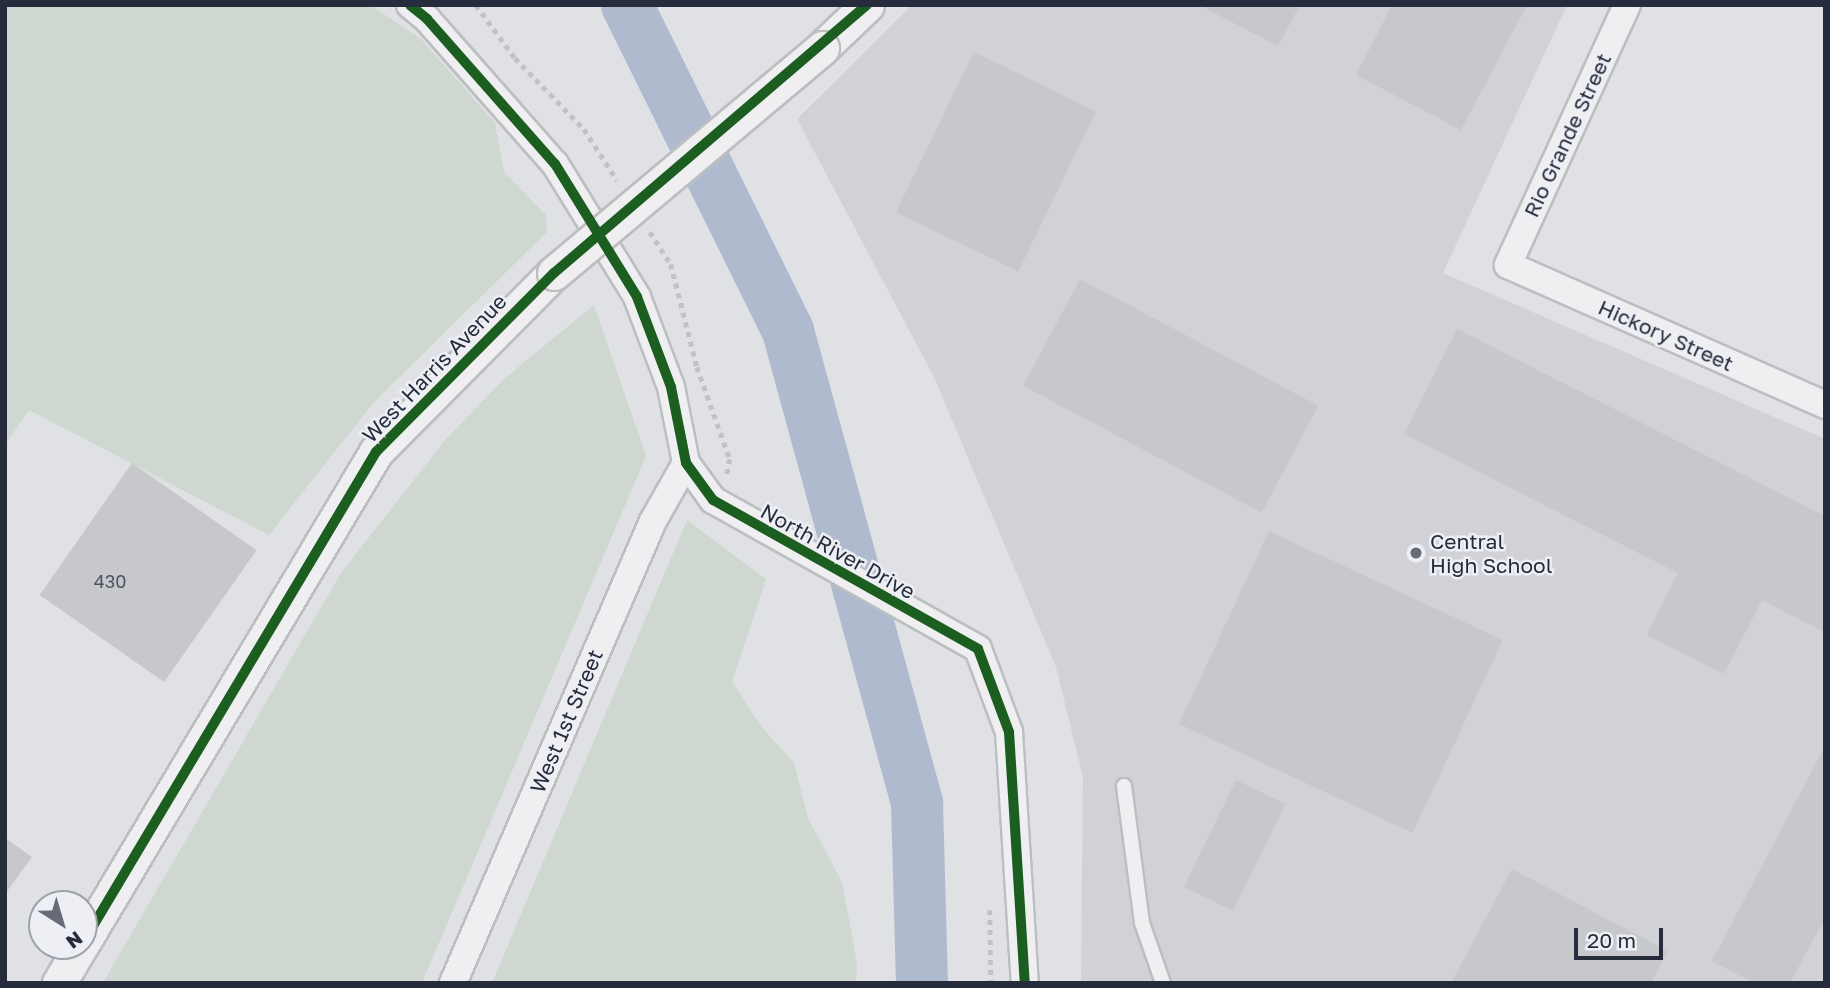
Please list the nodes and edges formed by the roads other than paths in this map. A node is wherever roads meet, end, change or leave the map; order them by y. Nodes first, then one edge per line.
1 (410, 5) edge
2 (867, 5) edge
3 (1627, 5) edge
4 (1508, 265) joint
5 (1825, 405) edge
6 (686, 463) junction
7 (1124, 786) dead end
8 (98, 918) edge
9 (73, 960) edge
10 (59, 983) edge
11 (453, 983) edge
12 (1025, 983) edge
13 (1163, 983) edge

1 - 6 street, North River Drive
2 - 8 street, West Harris Avenue, bridge
3 - 4 street, Rio Grande Street
4 - 5 street, Hickory Street
6 - 11 street, West 1st Street
6 - 12 street, North River Drive
7 - 13 lane
9 - 10 street

